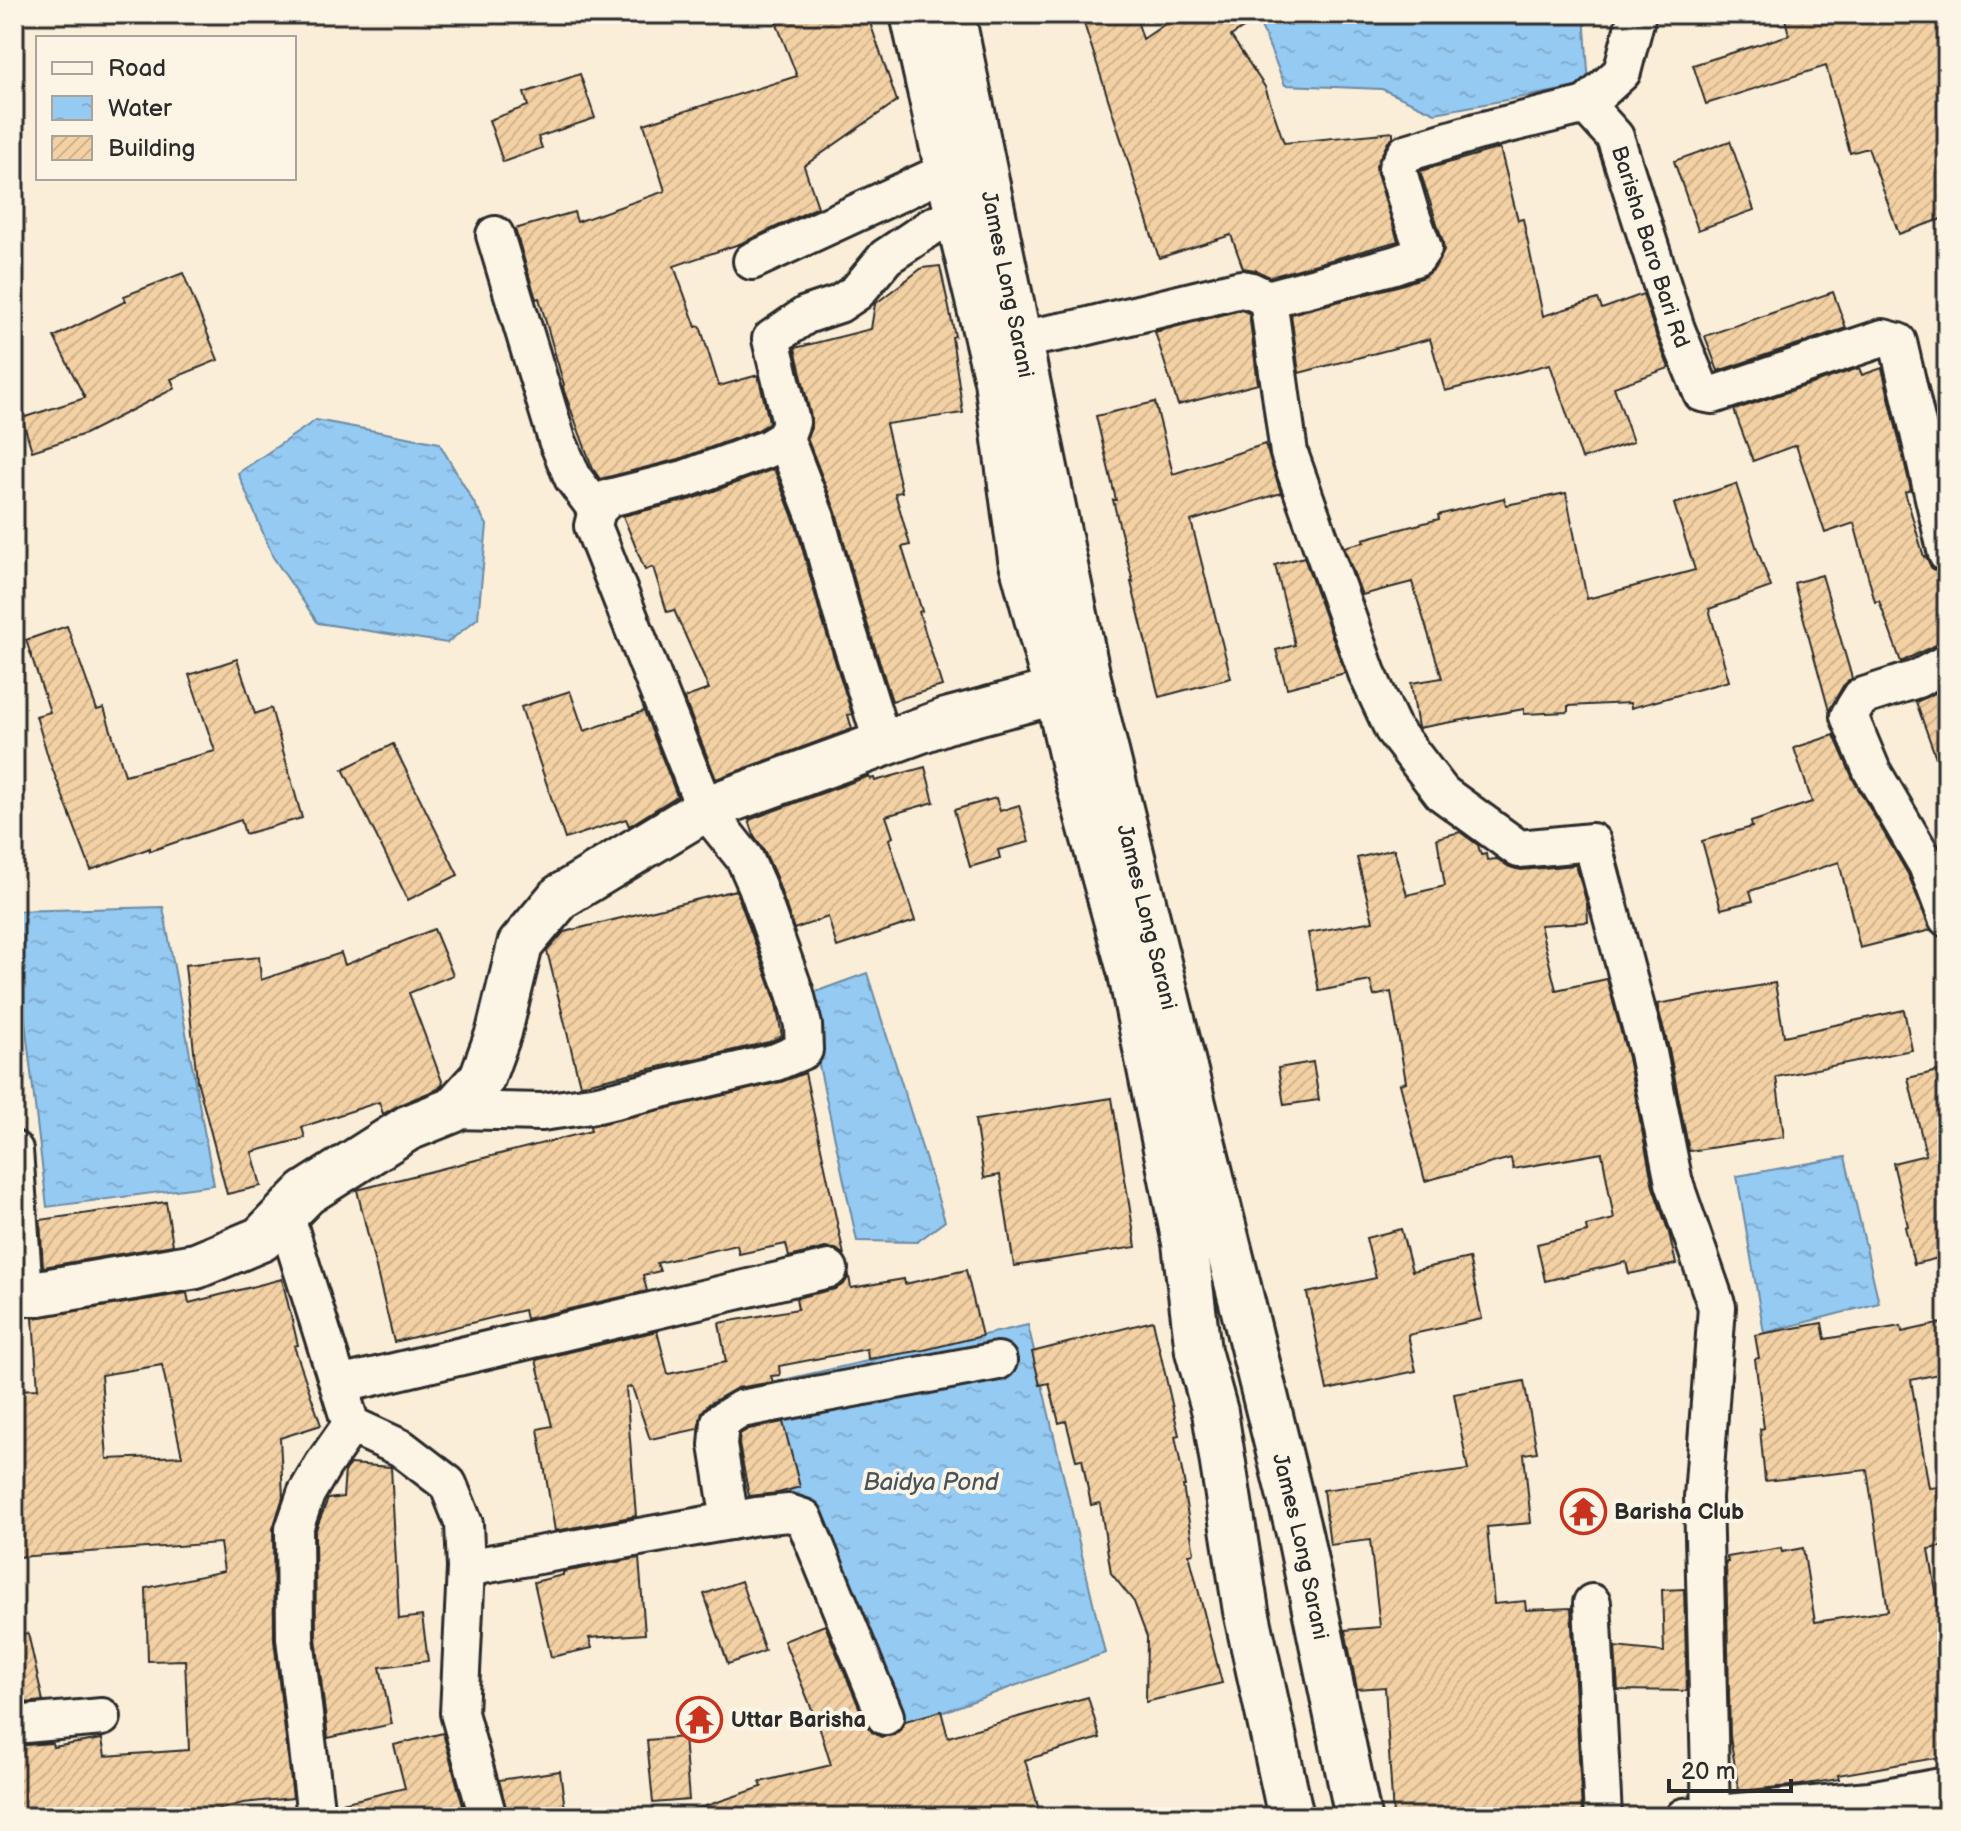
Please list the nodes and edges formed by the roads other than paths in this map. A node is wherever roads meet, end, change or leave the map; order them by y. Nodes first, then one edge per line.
1 (913, 14) edge
2 (952, 14) edge
3 (1637, 14) edge
4 (1586, 105) junction
5 (947, 171) junction
6 (959, 220) junction
7 (495, 235) dead end
8 (752, 261) dead end
9 (1268, 299) junction
10 (1018, 340) junction
11 (785, 438) junction
12 (597, 510) junction
13 (1947, 554) edge
14 (1947, 663) edge
15 (1073, 688) junction
16 (883, 744) junction
17 (705, 809) junction
18 (1109, 832) junction
19 (1947, 918) edge
20 (453, 1110) junction
21 (14, 1150) edge
22 (285, 1214) junction
23 (829, 1269) dead end
24 (19, 1293) edge
25 (998, 1361) dead end
26 (339, 1385) junction
27 (351, 1425) junction
28 (730, 1521) junction
29 (466, 1568) junction
30 (1592, 1603) dead end
31 (885, 1716) dead end
32 (102, 1717) dead end
33 (14, 1725) edge
34 (1947, 1786) edge
35 (1871, 1809) edge
36 (1698, 1815) edge
37 (316, 1817) edge
38 (488, 1817) edge
39 (1291, 1817) edge
40 (1358, 1817) edge
41 (1603, 1817) edge

1 - 5 main road
2 - 10 main road, James Long Sarani
3 - 4 street
4 - 9 street
4 - 13 street, Barisha Baro Bari Rd
5 - 6 main road
5 - 8 street
6 - 11 street
6 - 15 main road
7 - 12 street
9 - 10 street
9 - 36 street
10 - 15 main road, James Long Sarani
11 - 12 street
11 - 16 street
12 - 17 street
14 - 19 street
15 - 16 main road
15 - 18 main road, James Long Sarani
16 - 17 main road
17 - 20 main road
17 - 20 street
18 - 39 main road
18 - 40 main road, James Long Sarani
20 - 22 main road
21 - 24 street
22 - 24 main road
22 - 26 street
23 - 26 street
25 - 28 street
26 - 27 street
27 - 29 street
27 - 37 street
28 - 29 street
28 - 31 street
29 - 38 street
30 - 41 street
32 - 33 street
34 - 35 street
35 - 36 street

